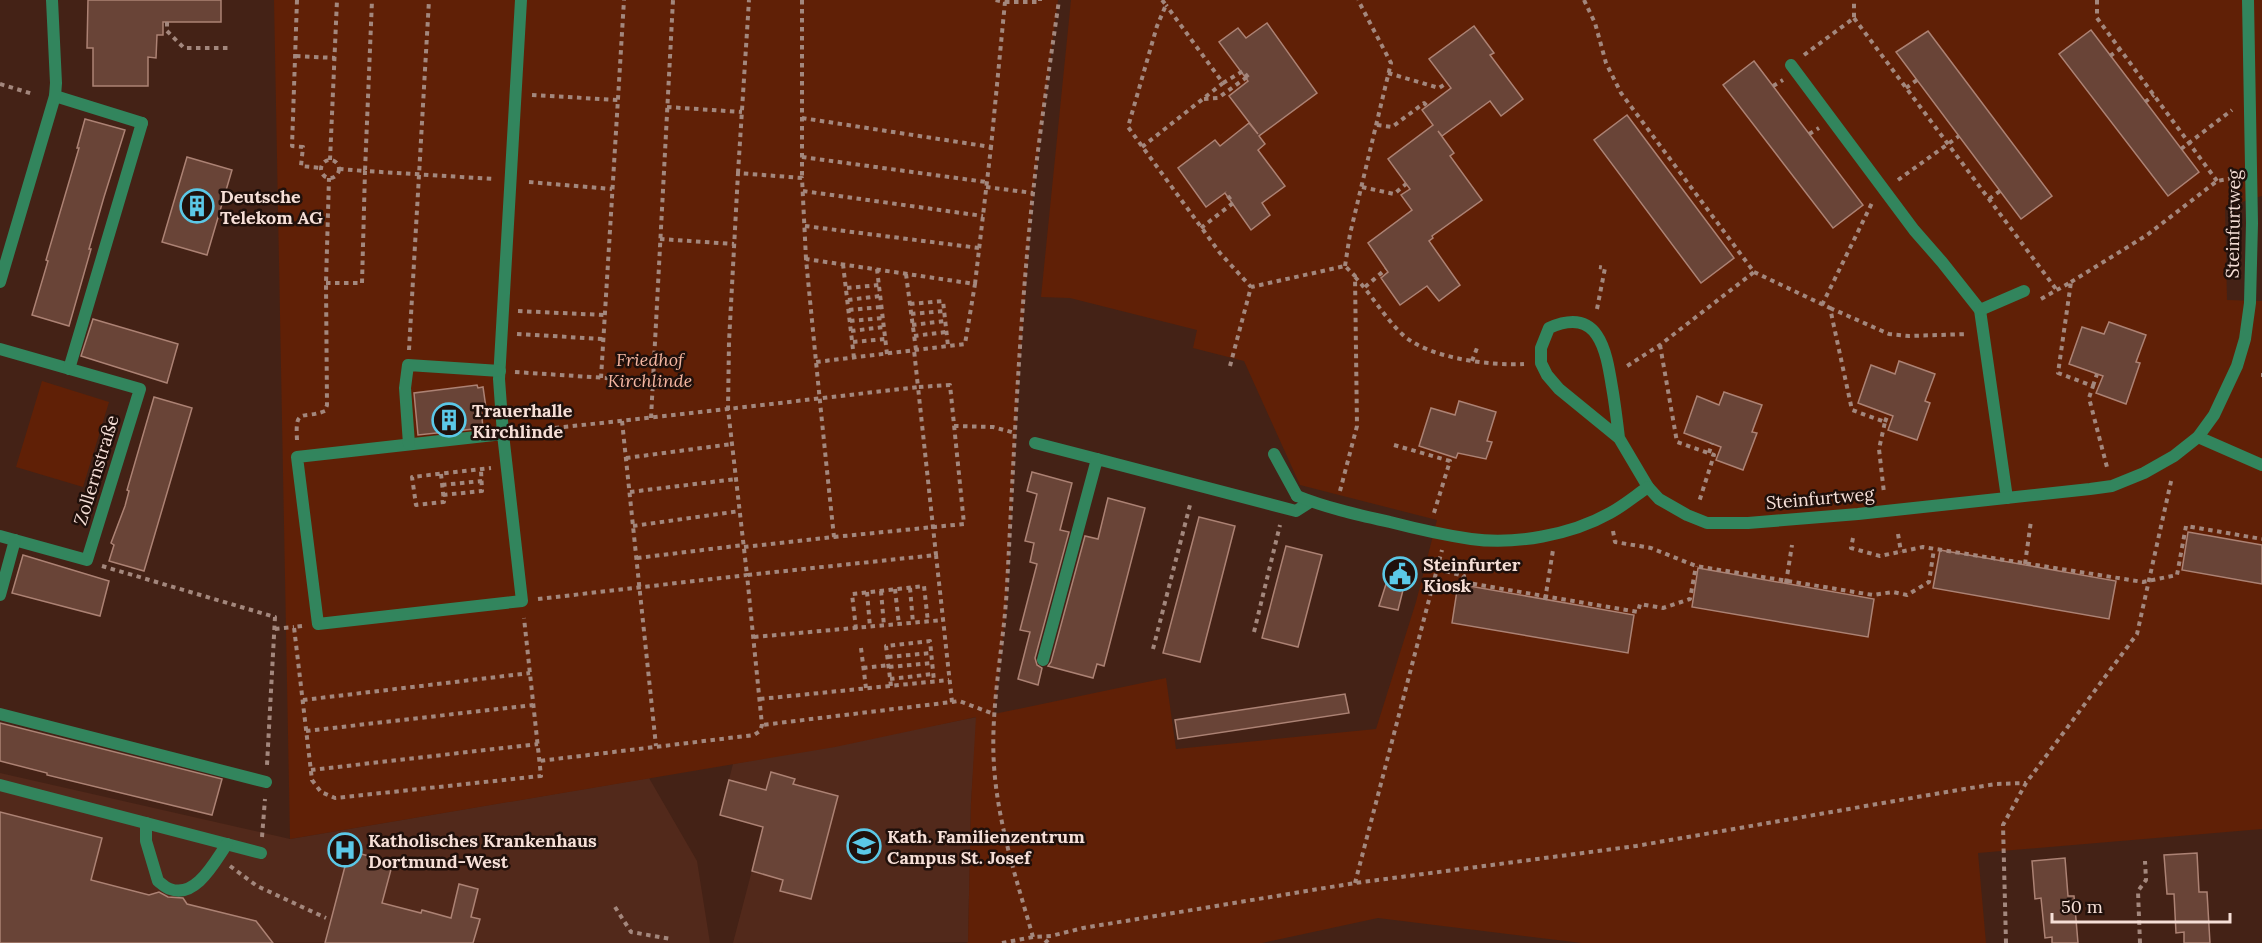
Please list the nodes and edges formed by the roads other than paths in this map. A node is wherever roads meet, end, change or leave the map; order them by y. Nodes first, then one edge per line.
1 (52, 0) edge
2 (521, 0) edge
3 (2248, 0) edge
4 (1791, 64) road end
5 (55, 96) junction
6 (6, 243) edge
7 (0, 282) edge
8 (2024, 291) dead end
9 (1980, 310) junction
10 (0, 349) edge
11 (69, 369) junction
12 (500, 371) junction
13 (503, 434) junction
14 (2198, 437) junction
15 (1619, 438) junction
16 (1035, 443) dead end
17 (409, 444) junction
18 (1274, 454) dead end
19 (1097, 459) junction
20 (2262, 465) edge
21 (1648, 487) junction
22 (2007, 498) junction
23 (1310, 502) junction
24 (0, 536) edge
25 (15, 540) junction
26 (0, 595) edge
27 (1042, 660) dead end
28 (0, 714) edge
29 (266, 782) road end
30 (0, 785) edge
31 (146, 823) junction
32 (227, 844) junction
33 (261, 853) road end

1 - 5 street
2 - 12 street
3 - 14 street, Steinfurtweg
4 - 9 street
5 - 6 street
5 - 11 street
6 - 7 street
8 - 9 street
9 - 22 street
10 - 11 street, Zollernstraße
11 - 25 street, Zollernstraße
12 - 13 street
12 - 17 street
13 - 17 street
13 - 17 street
14 - 20 street
14 - 22 street, Steinfurtweg
15 - 15 street, Steinfurtweg
15 - 21 street, Steinfurtweg
16 - 19 street
18 - 23 street
19 - 23 street
19 - 27 street
21 - 22 street, Steinfurtweg
21 - 23 street
24 - 25 street
25 - 26 street
28 - 29 street
30 - 31 street
31 - 32 street
31 - 32 street
32 - 33 street

